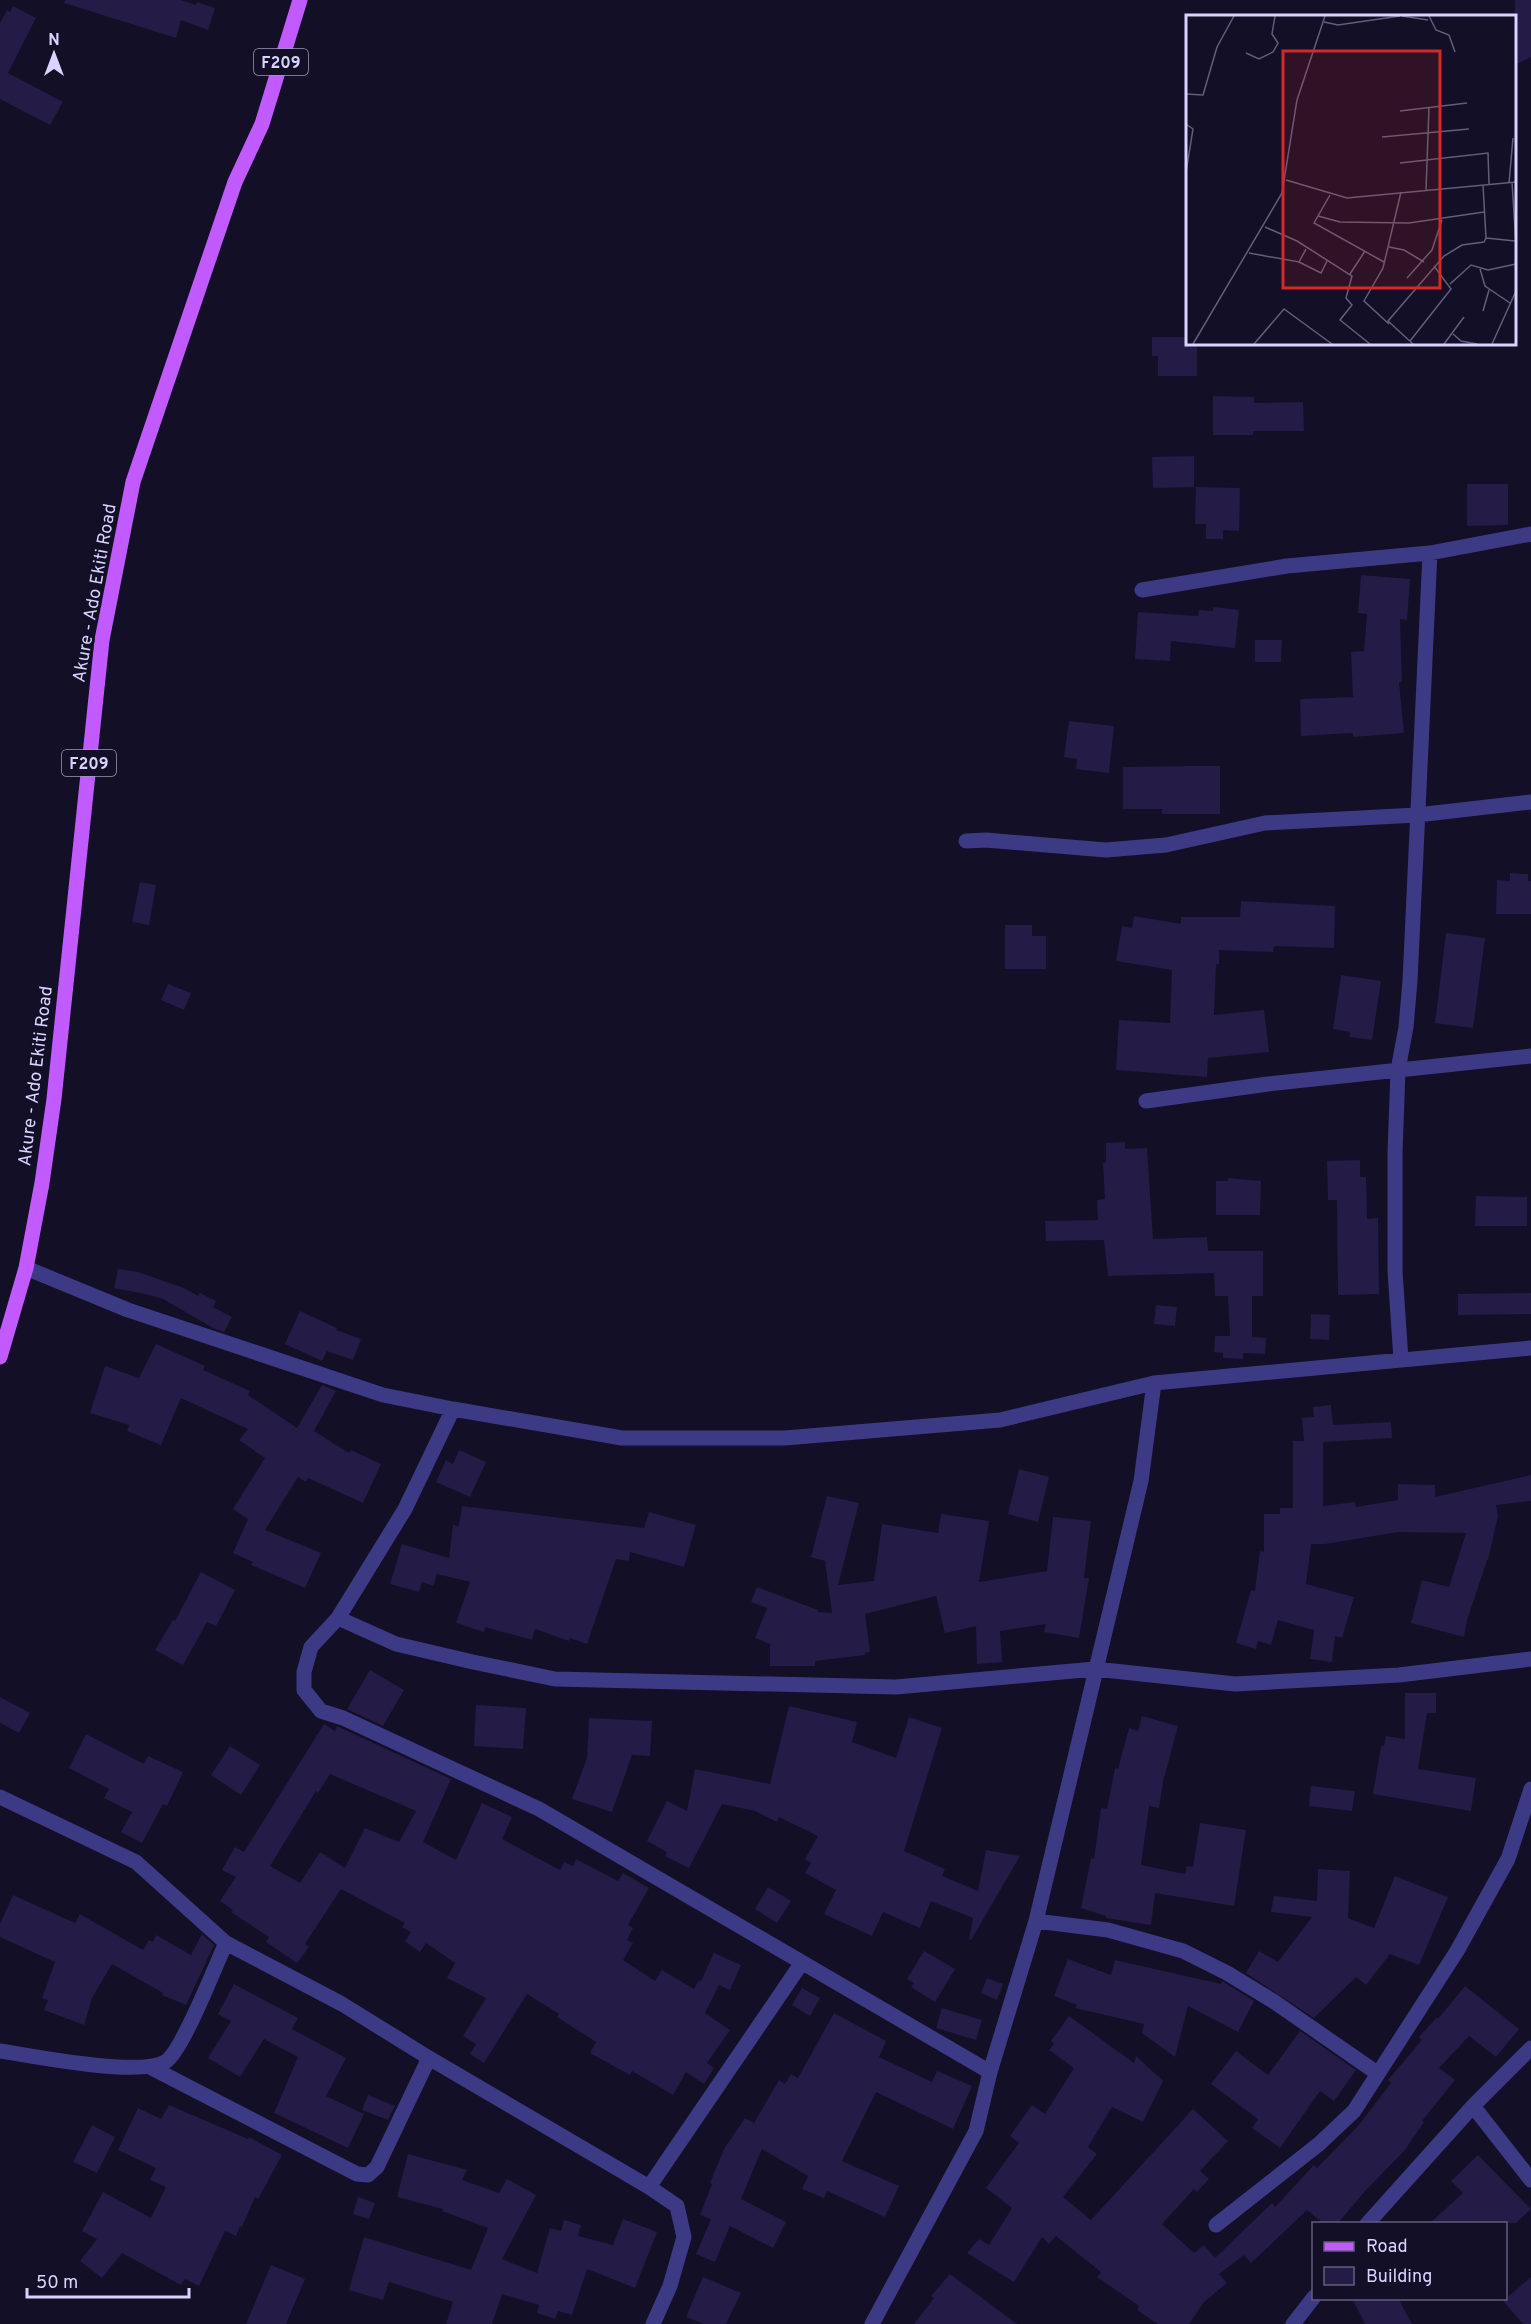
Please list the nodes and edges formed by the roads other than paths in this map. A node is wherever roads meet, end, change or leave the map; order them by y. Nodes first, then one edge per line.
1 (300, 0) edge
2 (1531, 534) edge
3 (1430, 553) junction
4 (1142, 590) dead end
5 (1531, 802) edge
6 (1417, 814) junction
7 (966, 841) dead end
8 (1531, 1056) edge
9 (1398, 1071) junction
10 (1146, 1101) dead end
11 (26, 1268) junction
12 (1531, 1348) edge
13 (0, 1357) edge
14 (1401, 1360) junction
15 (1154, 1383) junction
16 (453, 1409) junction
17 (338, 1618) junction
18 (1531, 1659) edge
19 (1095, 1669) junction
20 (1531, 1789) edge
21 (0, 1797) edge
22 (1036, 1921) junction
23 (226, 1943) junction
24 (801, 1964) junction
25 (1531, 2048) edge
26 (0, 2051) edge
27 (429, 2058) junction
28 (150, 2067) junction
29 (990, 2072) junction
30 (1377, 2073) junction
31 (1473, 2106) junction
32 (1531, 2180) edge
33 (649, 2187) junction
34 (1368, 2222) edge
35 (1216, 2225) dead end
36 (1312, 2300) edge
37 (653, 2324) edge
38 (872, 2324) edge
39 (1293, 2324) edge

1 - 11 main road, Akure - Ado Ekiti Road / F209
2 - 3 street
3 - 4 street
3 - 6 street
5 - 6 street
6 - 7 street
6 - 9 street
8 - 9 street
9 - 10 street
9 - 14 street
11 - 13 main road, Akure - Ado Ekiti Road / F209
11 - 16 street
12 - 14 street
14 - 15 street
15 - 16 street
15 - 19 street
16 - 17 street
17 - 19 street
17 - 24 street
18 - 19 street
19 - 22 street
20 - 30 street
21 - 23 street
22 - 29 street
22 - 30 street
23 - 27 street
23 - 28 street
24 - 29 street
24 - 33 street
25 - 31 street
26 - 28 street
27 - 28 street
27 - 33 street
29 - 38 street
30 - 35 street
31 - 32 street
31 - 34 street
33 - 37 street
36 - 39 street

